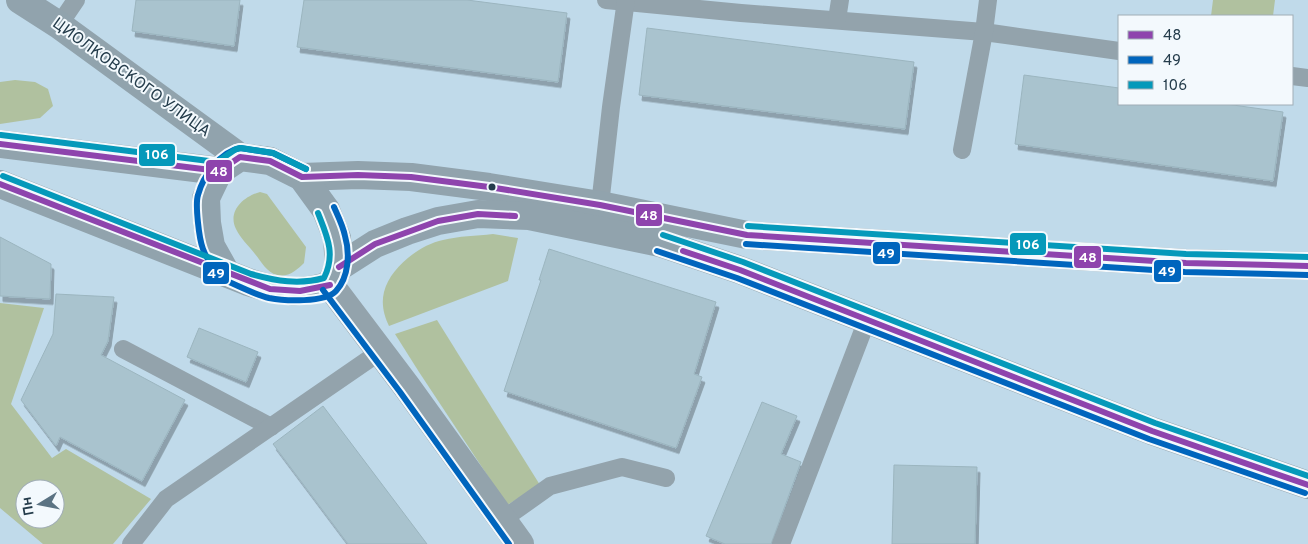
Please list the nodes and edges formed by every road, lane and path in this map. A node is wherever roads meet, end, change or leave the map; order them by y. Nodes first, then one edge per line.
1 (20, 0) edge
2 (76, 0) edge
3 (606, 0) edge
4 (840, 0) edge
5 (988, 0) edge
6 (625, 1) edge
7 (742, 6) edge
8 (837, 20) junction
9 (59, 26) junction
10 (984, 32) junction
11 (1118, 51) edge
12 (1293, 76) edge
13 (1308, 78) edge
14 (0, 144) edge
15 (962, 150) dead end
16 (230, 164) junction
17 (302, 177) junction
18 (0, 184) edge
19 (600, 205) junction
20 (747, 235) junction
21 (1308, 266) edge
22 (740, 270) junction
23 (225, 271) junction
24 (335, 276) junction
25 (867, 320) junction
26 (124, 349) dead end
27 (381, 351) junction
28 (271, 427) junction
29 (666, 478) dead end
30 (1308, 485) edge
31 (502, 520) junction
32 (131, 544) edge
33 (520, 544) edge
34 (781, 544) edge

1 - 9 main road, ЦИОЛКОВСКОГО УЛИЦА
2 - 9 lane
3 - 6 lane
4 - 8 lane
5 - 10 lane
6 - 7 lane
6 - 19 lane
7 - 8 lane
8 - 10 lane
9 - 16 main road, ЦИОЛКОВСКОГО УЛИЦА
10 - 11 lane
10 - 15 lane
12 - 13 lane
14 - 16 main road
16 - 17 main road
16 - 23 main road
17 - 19 main road
17 - 24 main road
18 - 23 main road
19 - 20 main road
20 - 21 main road
20 - 22 main road
22 - 24 main road
22 - 25 main road
23 - 24 main road
24 - 27 street
25 - 30 main road
25 - 34 lane
26 - 28 lane
27 - 28 lane
27 - 31 street
28 - 32 lane
29 - 31 lane
31 - 33 street

